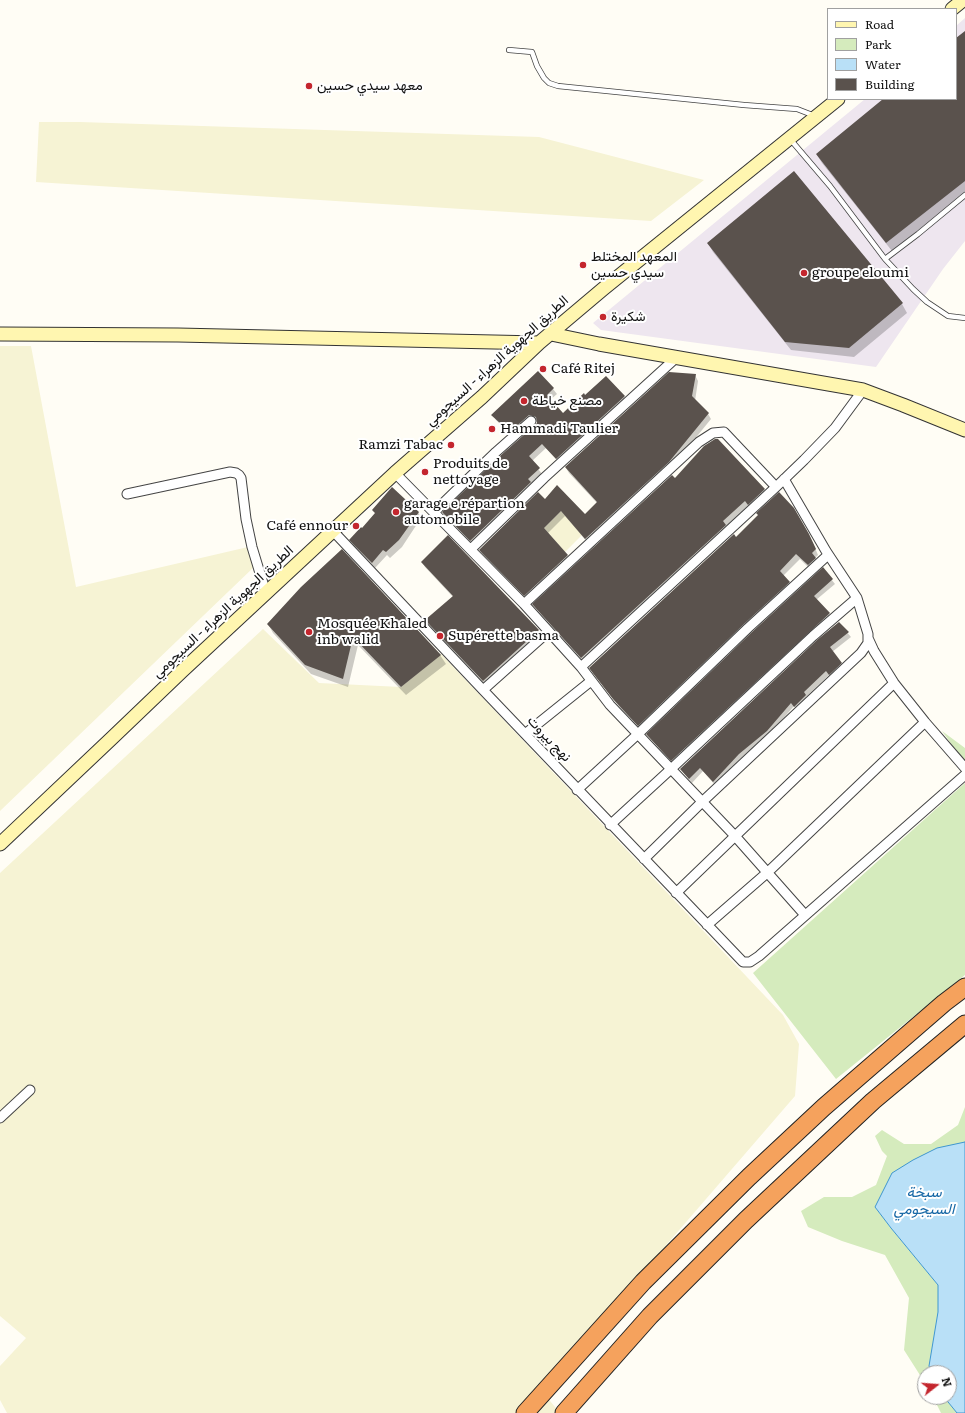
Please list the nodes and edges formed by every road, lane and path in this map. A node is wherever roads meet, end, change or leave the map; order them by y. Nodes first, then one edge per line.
1 (963, 0) edge
2 (953, 8) edge
3 (509, 50) dead end
4 (837, 100) edge
5 (817, 116) junction
6 (790, 139) junction
7 (965, 195) edge
8 (885, 259) junction
9 (965, 318) edge
10 (0, 334) edge
11 (551, 334) junction
12 (539, 343) junction
13 (677, 357) junction
14 (863, 390) junction
15 (531, 421) dead end
16 (965, 430) edge
17 (395, 473) junction
18 (784, 479) junction
19 (776, 487) junction
20 (127, 494) dead end
21 (434, 512) junction
22 (333, 531) junction
23 (471, 549) junction
24 (828, 555) junction
25 (266, 593) junction
26 (857, 598) junction
27 (524, 604) junction
28 (548, 632) junction
29 (868, 638) junction
30 (581, 667) junction
31 (591, 681) junction
32 (894, 683) junction
33 (483, 690) junction
34 (925, 722) junction
35 (525, 734) junction
36 (638, 734) junction
37 (965, 768) edge
38 (671, 769) junction
39 (965, 775) edge
40 (577, 790) junction
41 (702, 802) junction
42 (610, 825) junction
43 (735, 836) junction
44 (0, 844) edge
45 (644, 859) junction
46 (768, 872) junction
47 (676, 893) junction
48 (805, 915) junction
49 (707, 925) junction
50 (965, 987) edge
51 (965, 1024) edge
52 (30, 1090) dead end
53 (0, 1118) edge
54 (525, 1413) edge
55 (564, 1413) edge

1 - 2 main road
3 - 5 lane
4 - 5 main road, الطريق الجهوية الزهراء - السيجومي
5 - 6 main road, الطريق الجهوية الزهراء - السيجومي
6 - 8 lane
6 - 11 main road, الطريق الجهوية الزهراء - السيجومي
7 - 8 lane
8 - 9 lane
10 - 12 main road
11 - 12 main road, الطريق الجهوية الزهراء - السيجومي
11 - 13 main road
12 - 17 main road, الطريق الجهوية الزهراء - السيجومي
13 - 14 main road
13 - 23 street
14 - 16 main road
14 - 18 street
15 - 21 street
17 - 21 street
17 - 22 main road, الطريق الجهوية الزهراء - السيجومي
18 - 19 street
18 - 24 street
19 - 27 street
19 - 30 street
20 - 25 street
21 - 23 street
22 - 25 main road, الطريق الجهوية الزهراء - السيجومي
22 - 33 street, نهج بيروت
23 - 27 street
24 - 26 street
24 - 36 street
25 - 44 main road, الطريق الجهوية الزهراء - السيجومي
26 - 29 street
26 - 38 street
27 - 28 street
28 - 30 street
28 - 33 street
29 - 32 street
29 - 41 street
30 - 31 street
31 - 35 street
31 - 36 street
32 - 34 street
32 - 43 street
33 - 35 street, نهج بيروت
34 - 37 street
34 - 46 street
35 - 40 street, نهج بيروت
36 - 38 street
36 - 40 street
38 - 41 street
38 - 42 street
39 - 48 street
40 - 42 street, نهج بيروت
41 - 43 street
41 - 45 street
42 - 45 street, نهج بيروت
43 - 46 street
43 - 47 street
45 - 47 street, نهج بيروت
46 - 48 street
46 - 49 street
47 - 49 street, نهج بيروت
48 - 49 street, نهج بيروت
50 - 54 highway
51 - 55 highway
52 - 53 street

